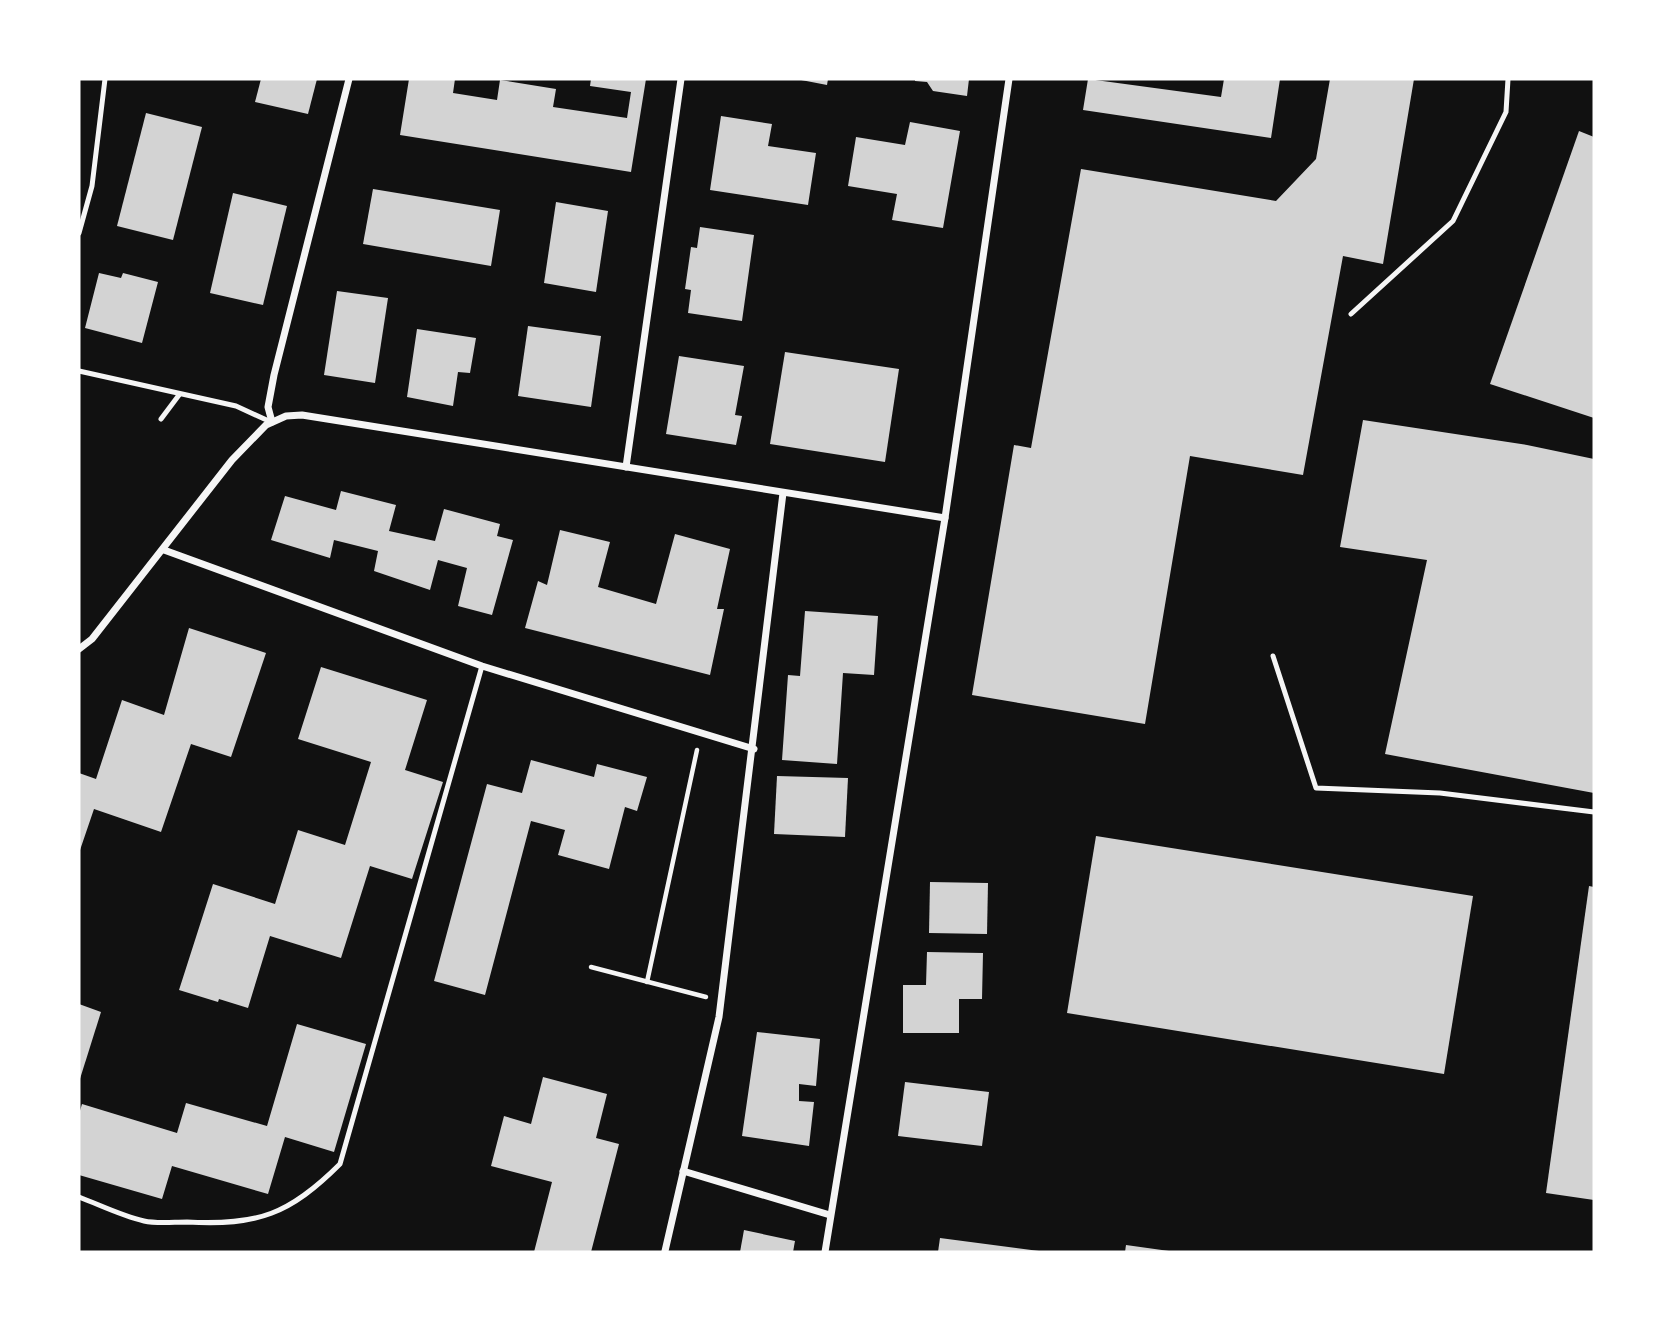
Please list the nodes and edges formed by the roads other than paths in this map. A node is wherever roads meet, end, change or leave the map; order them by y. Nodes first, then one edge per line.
1 (105, 79) edge
2 (349, 79) edge
3 (681, 79) edge
4 (1009, 79) edge
5 (1508, 79) edge
6 (79, 233) edge
7 (1350, 314) dead end
8 (79, 371) edge
9 (179, 395) junction
10 (162, 419) dead end
11 (272, 422) junction
12 (626, 467) junction
13 (783, 493) junction
14 (945, 518) junction
15 (163, 550) junction
16 (79, 649) edge
17 (1273, 656) dead end
18 (482, 666) junction
19 (754, 749) junction
20 (1594, 812) edge
21 (683, 1171) junction
22 (79, 1197) edge
23 (830, 1214) junction
24 (665, 1251) edge
25 (825, 1252) edge

1 - 6 lane
2 - 11 street
3 - 12 street
4 - 14 street
5 - 7 lane
8 - 9 lane
9 - 10 lane
9 - 11 lane
11 - 12 street
11 - 15 street
12 - 13 street
13 - 14 street
13 - 19 street
14 - 23 street
15 - 16 street
15 - 18 street
17 - 20 lane
18 - 19 street
18 - 22 lane
19 - 21 street
21 - 23 street
21 - 24 street
23 - 25 street

